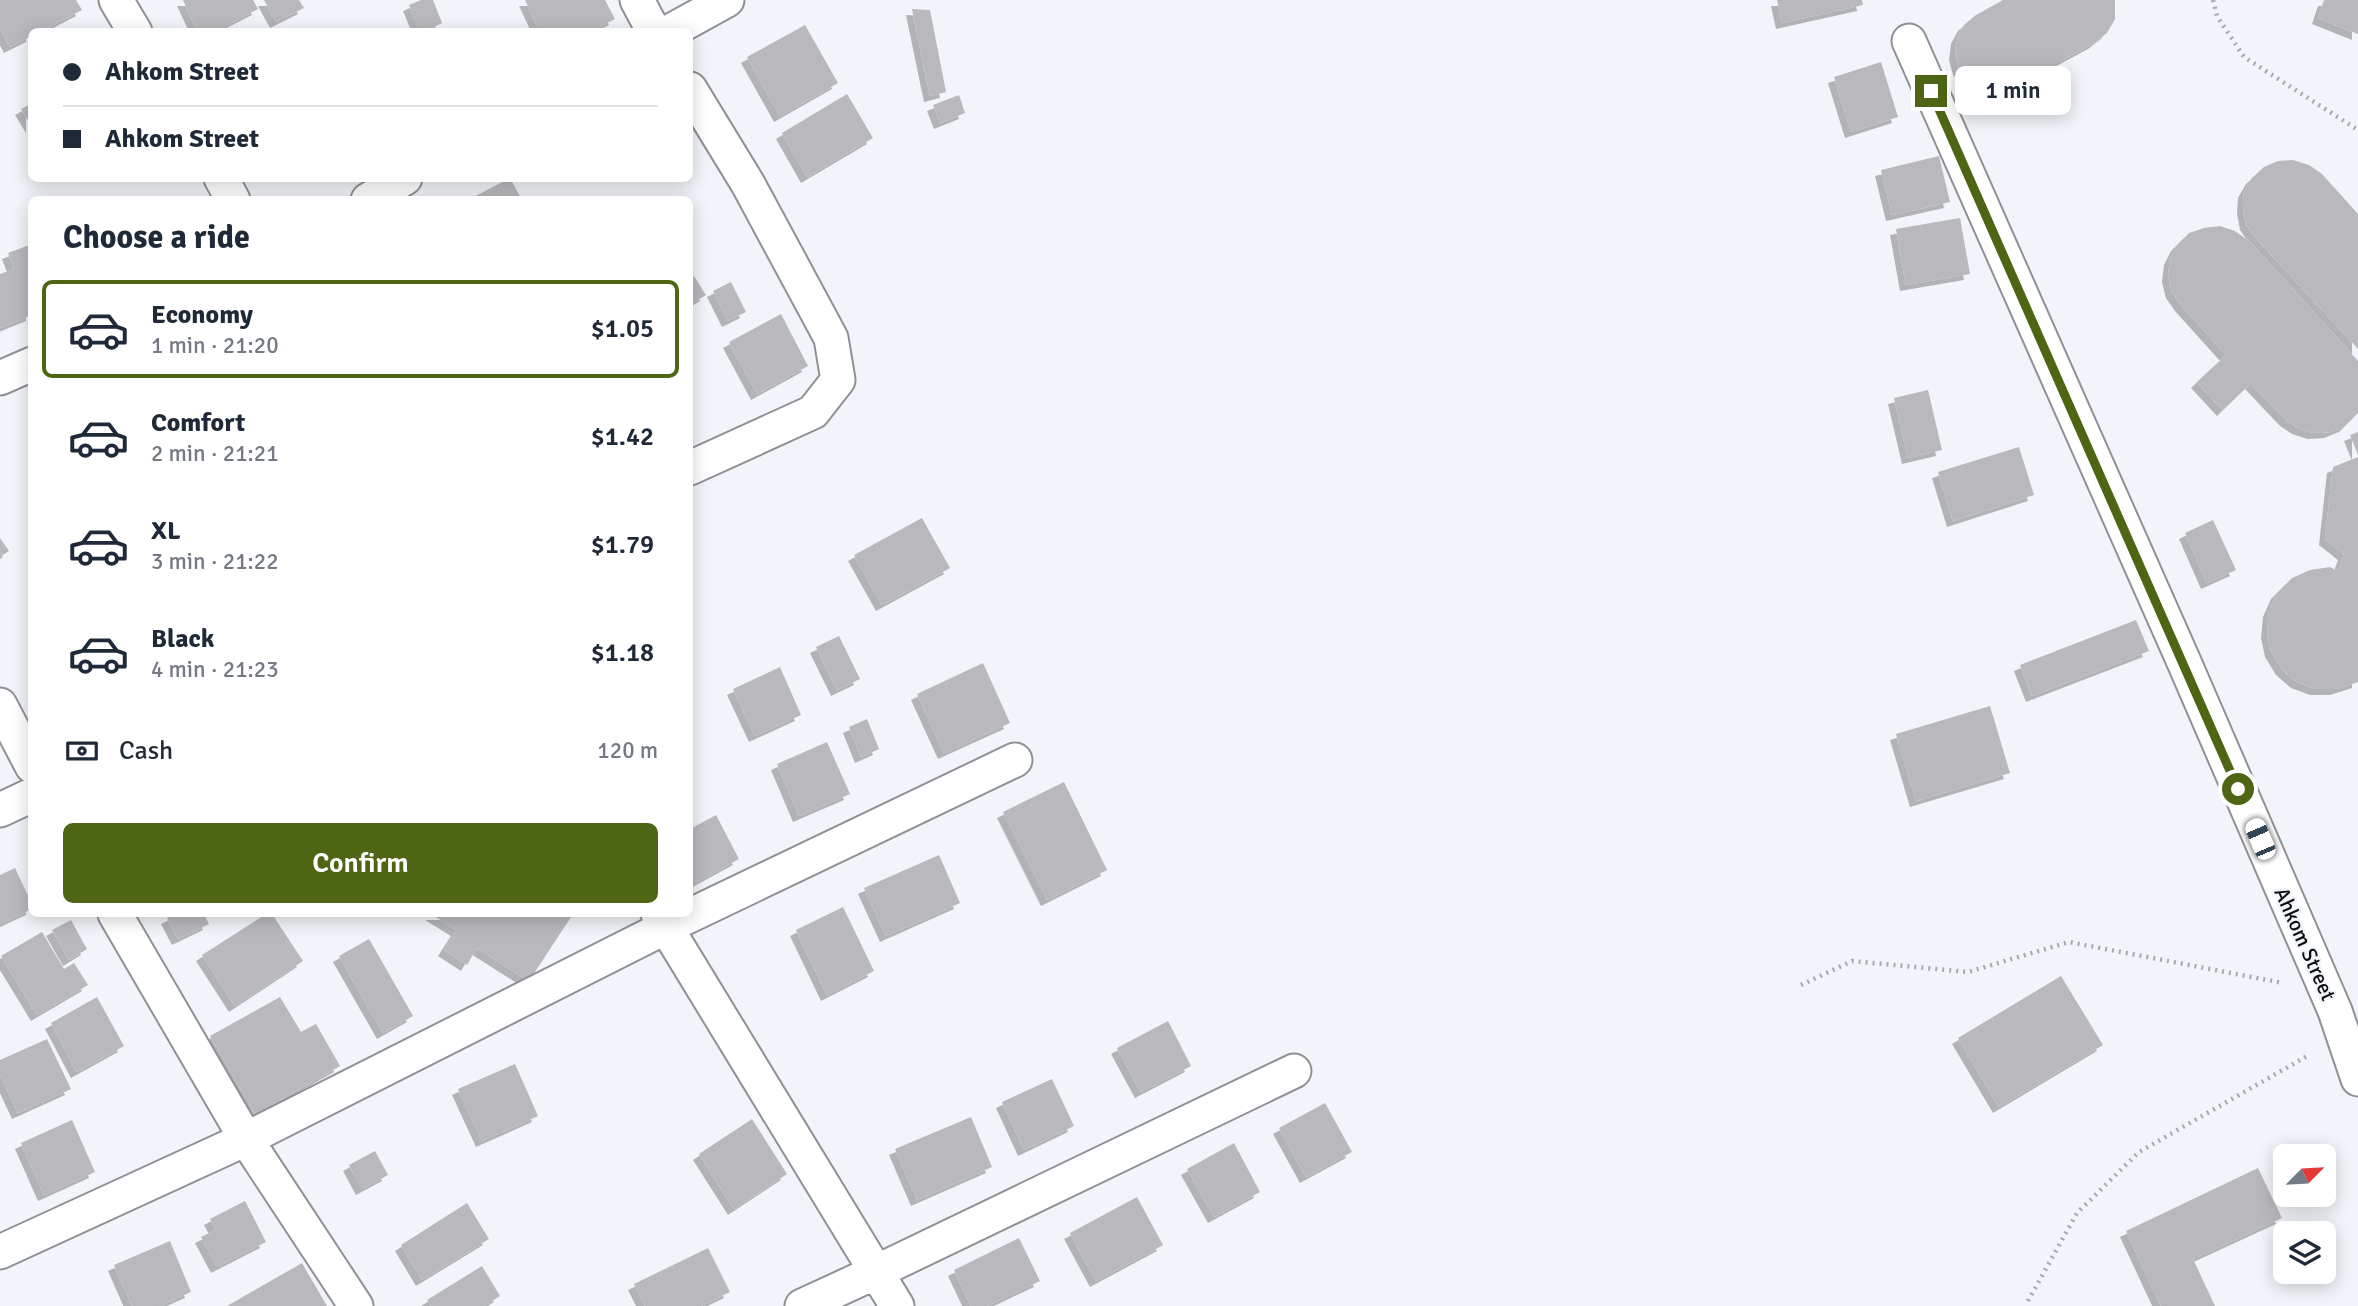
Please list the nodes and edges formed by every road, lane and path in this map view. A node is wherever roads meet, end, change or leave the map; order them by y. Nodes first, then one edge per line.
1 (116, 0) edge
2 (637, 0) edge
3 (727, 0) edge
4 (2213, 0) edge
5 (133, 28) edge
6 (652, 28) edge
7 (676, 28) edge
8 (1909, 41) dead end
9 (693, 94) edge
10 (2358, 130) edge
11 (398, 182) edge
12 (375, 196) edge
13 (28, 366) edge
14 (0, 379) edge
15 (693, 467) edge
16 (0, 705) edge
17 (28, 758) edge
18 (1015, 760) dead end
19 (28, 797) edge
20 (0, 810) edge
21 (693, 906) edge
22 (117, 917) edge
23 (662, 920) edge
24 (1801, 985) dead end
25 (2325, 991) junction
26 (2345, 1042) junction
27 (1294, 1071) dead end
28 (2358, 1079) edge
29 (246, 1139) junction
30 (0, 1252) edge
31 (876, 1272) junction
32 (2028, 1301) dead end
33 (356, 1306) edge
34 (802, 1306) edge
35 (897, 1306) edge

1 - 5 street
2 - 6 street
3 - 7 street
4 - 10 path
8 - 25 street, Ahkom Street
9 - 15 street
11 - 12 street
13 - 14 street
16 - 17 street
18 - 21 street
19 - 20 street
22 - 29 street
23 - 29 street
23 - 31 street
24 - 25 path
25 - 26 street, Ahkom Street
26 - 28 street, Ahkom Street
26 - 32 path
27 - 31 street
29 - 30 street
29 - 33 street
31 - 34 street
31 - 35 street

